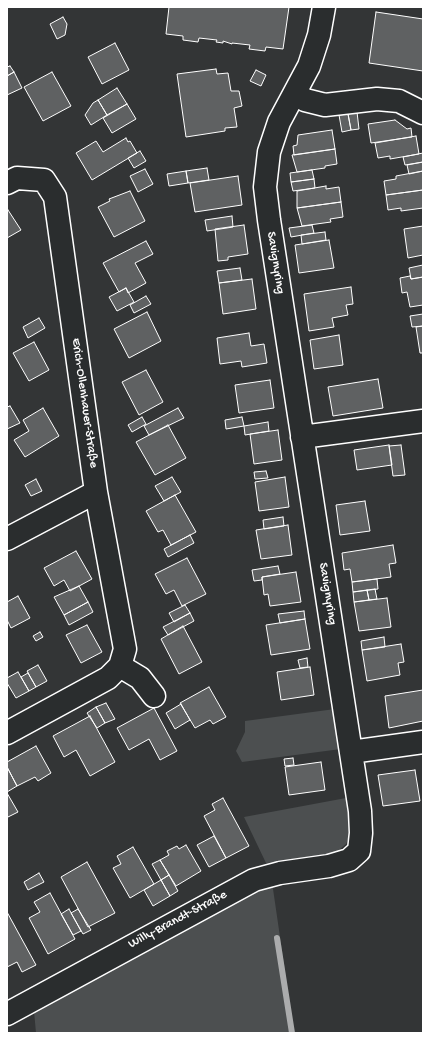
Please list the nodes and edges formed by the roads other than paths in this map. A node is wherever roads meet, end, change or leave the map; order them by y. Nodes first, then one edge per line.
1 (324, 7) edge
2 (296, 93) junction
3 (423, 113) edge
4 (7, 183) edge
5 (423, 421) edge
6 (302, 437) junction
7 (96, 492) junction
8 (7, 539) edge
9 (120, 666) junction
10 (154, 696) dead end
11 (7, 733) edge
12 (423, 742) edge
13 (351, 752) junction
14 (359, 851) joint
15 (7, 1014) edge

1 - 2 street, Savignyring
2 - 3 street
2 - 6 street, Savignyring
4 - 7 street, Erich-Ollenhauer-Straße
5 - 6 street
6 - 13 street, Savignyring
7 - 8 street
7 - 9 street, Erich-Ollenhauer-Straße
9 - 10 street
9 - 11 street
12 - 13 street
13 - 14 street, Savignyring
14 - 15 street, Willy-Brandt-Straße

